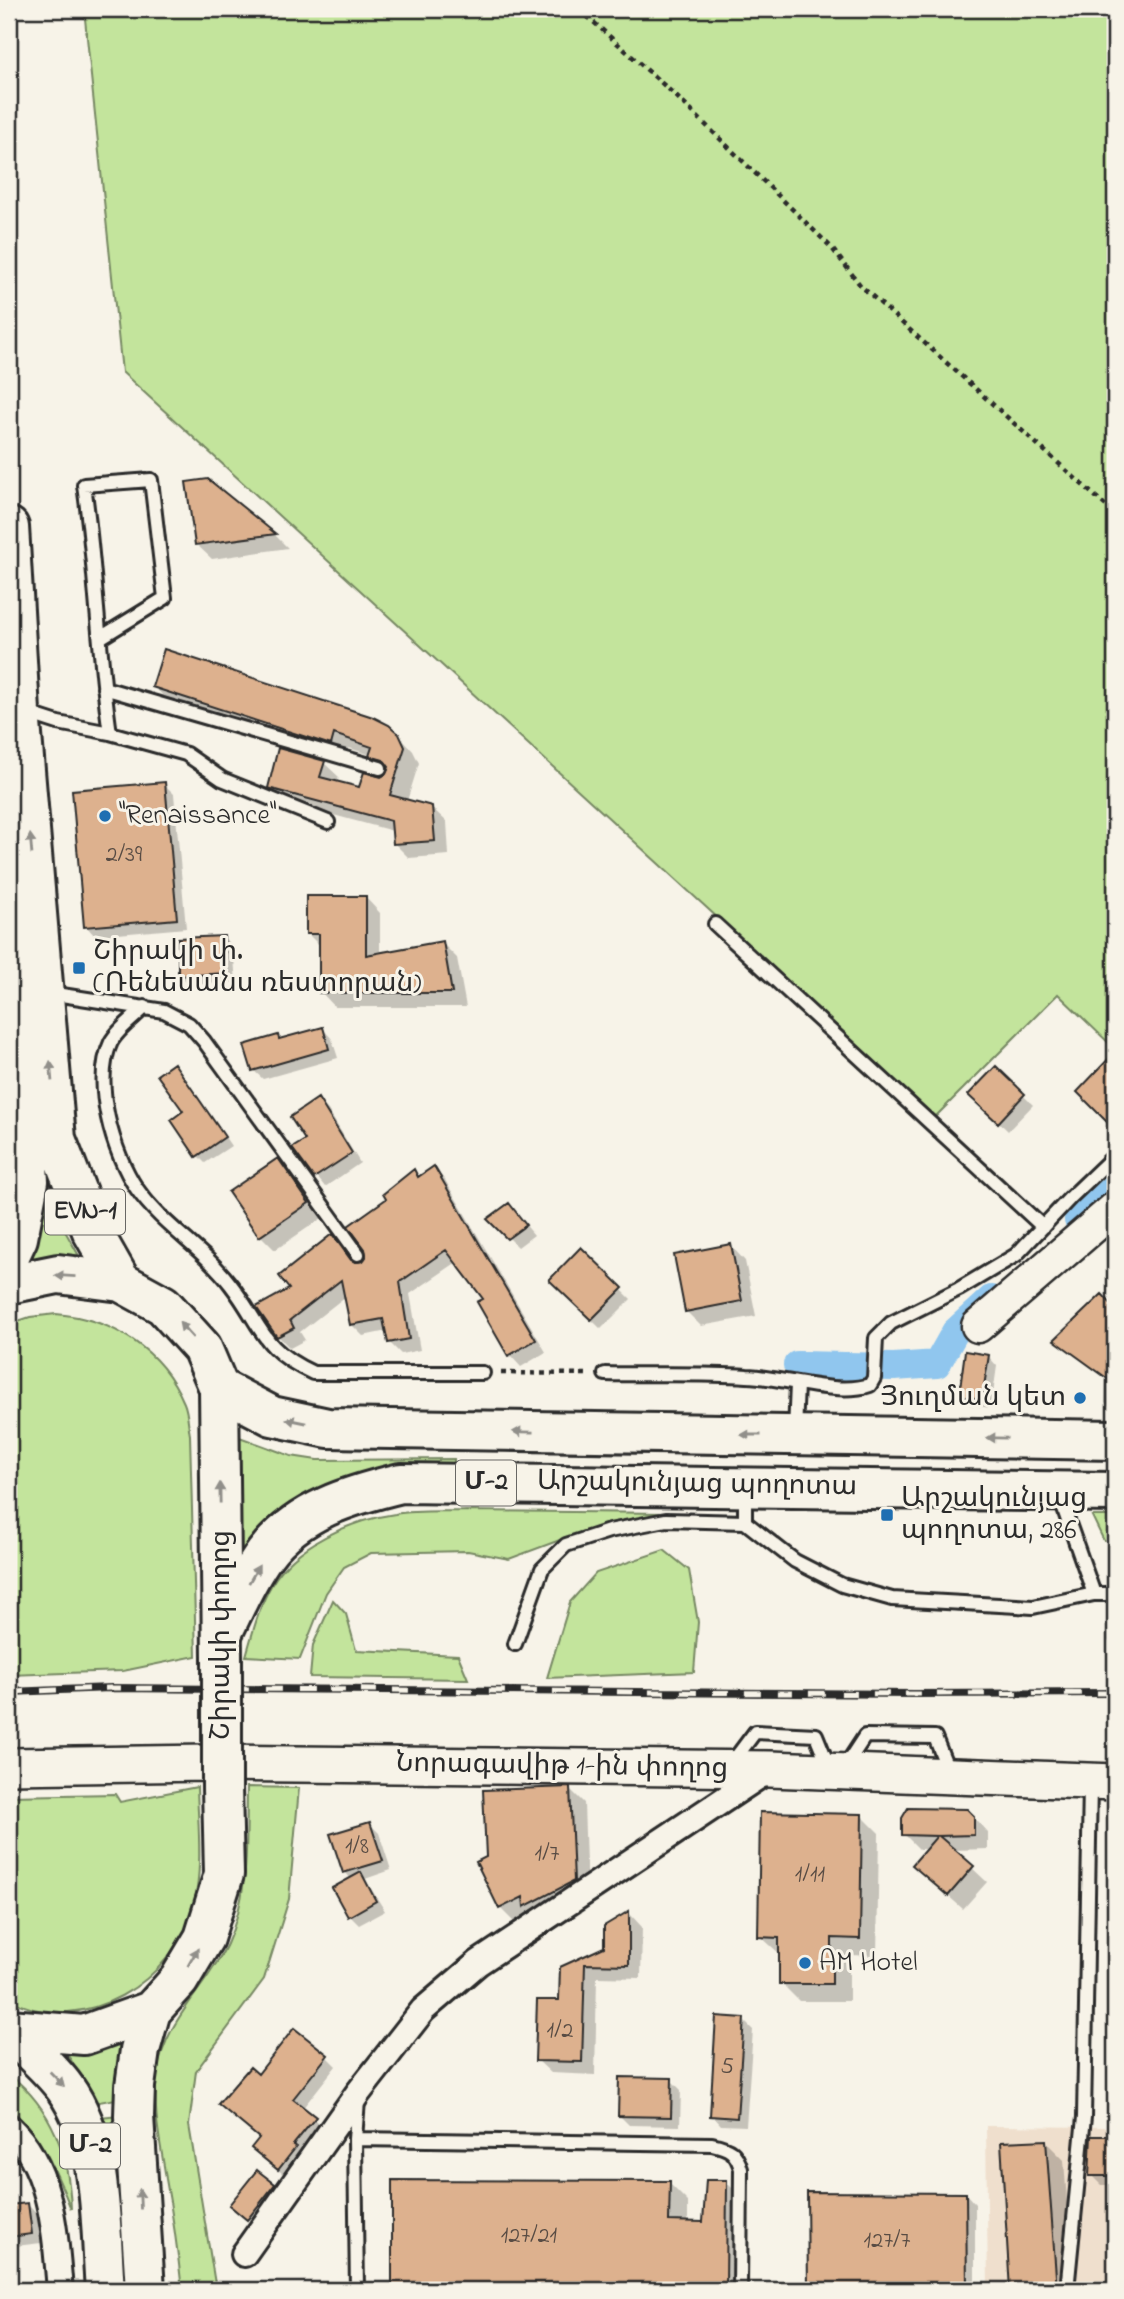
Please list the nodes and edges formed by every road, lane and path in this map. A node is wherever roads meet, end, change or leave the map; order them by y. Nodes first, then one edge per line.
1 (579, 9) edge
2 (1115, 514) edge
3 (9, 527) edge
4 (100, 638) junction
5 (104, 688) junction
6 (20, 711) junction
7 (110, 733) junction
8 (380, 768) dead end
9 (328, 822) dead end
10 (715, 924) dead end
11 (9, 928) edge
12 (44, 993) junction
13 (145, 1007) junction
14 (1115, 1155) edge
15 (1115, 1208) edge
16 (1043, 1227) junction
17 (358, 1254) dead end
18 (9, 1257) edge
19 (121, 1282) junction
20 (9, 1284) edge
21 (978, 1326) dead end
22 (483, 1373) joint
23 (606, 1374) joint
24 (797, 1384) junction
25 (219, 1388) junction
26 (795, 1435) junction
27 (1115, 1440) edge
28 (1058, 1491) junction
29 (1115, 1492) edge
30 (745, 1504) junction
31 (1094, 1594) junction
32 (1115, 1594) edge
33 (516, 1644) dead end
34 (222, 1645) junction
35 (9, 1766) edge
36 (728, 1768) junction
37 (770, 1769) junction
38 (836, 1771) junction
39 (1102, 1781) edge
40 (151, 2011) junction
41 (9, 2029) edge
42 (358, 2092) junction
43 (9, 2127) edge
44 (355, 2139) junction
45 (244, 2254) dead end
46 (60, 2290) edge
47 (105, 2290) edge
48 (145, 2290) edge
49 (357, 2290) edge
50 (740, 2290) edge
51 (1067, 2290) edge

1 - 2 path
3 - 6 main road, EVN-1
4 - 4 lane
4 - 5 lane
5 - 7 lane
5 - 8 lane
6 - 7 lane
12 -> 6 main road, EVN-1
7 - 9 lane
10 - 16 lane
11 - 18 main road, EVN-1
12 - 13 lane
19 -> 12 main road, EVN-1
13 - 17 lane
13 - 22 lane
14 - 16 lane
15 - 21 street
16 - 24 lane
19 -> 20 main road, Շիրակի փողոց / Մ-2
25 -> 19 main road, Շիրակի փողոց / Մ-2
22 - 23 path
23 - 24 lane
24 - 26 lane
26 -> 25 main road, Արշակունյաց պողոտա / Մ-2
34 -> 25 main road, Շիրակի փողոց / Մ-2
27 -> 26 main road, Արշակունյաց պողոտա / Մ-2
28 - 29 main road, Արշակունյաց պողոտա / Մ-2
28 - 30 main road, Արշակունյաց պողոտա / Մ-2
28 - 31 lane
30 - 31 lane
30 - 33 lane
34 -> 30 main road, Արշակունյաց պողոտա / Մ-2
31 - 32 lane
40 -> 34 main road, Շիրակի փողոց / Մ-2, bridge
35 - 36 main road, Նորագավիթ 1-ին փողոց
36 - 37 main road, Նորագավիթ 1-ին փողոց
36 - 38 lane
37 - 38 main road, Նորագավիթ 1-ին փողոց
37 - 42 street
38 - 39 main road, Նորագավիթ 1-ին փողոց
39 - 51 lane
40 - 41 main road, Շիրակի փողոց / Մ-2
48 -> 40 main road, Շիրակի փողոց / Մ-2
41 -> 47 main road, Շիրակի փողոց / Մ-2
42 - 44 lane
42 - 45 street
43 - 46 street
44 - 49 lane
44 - 50 lane

